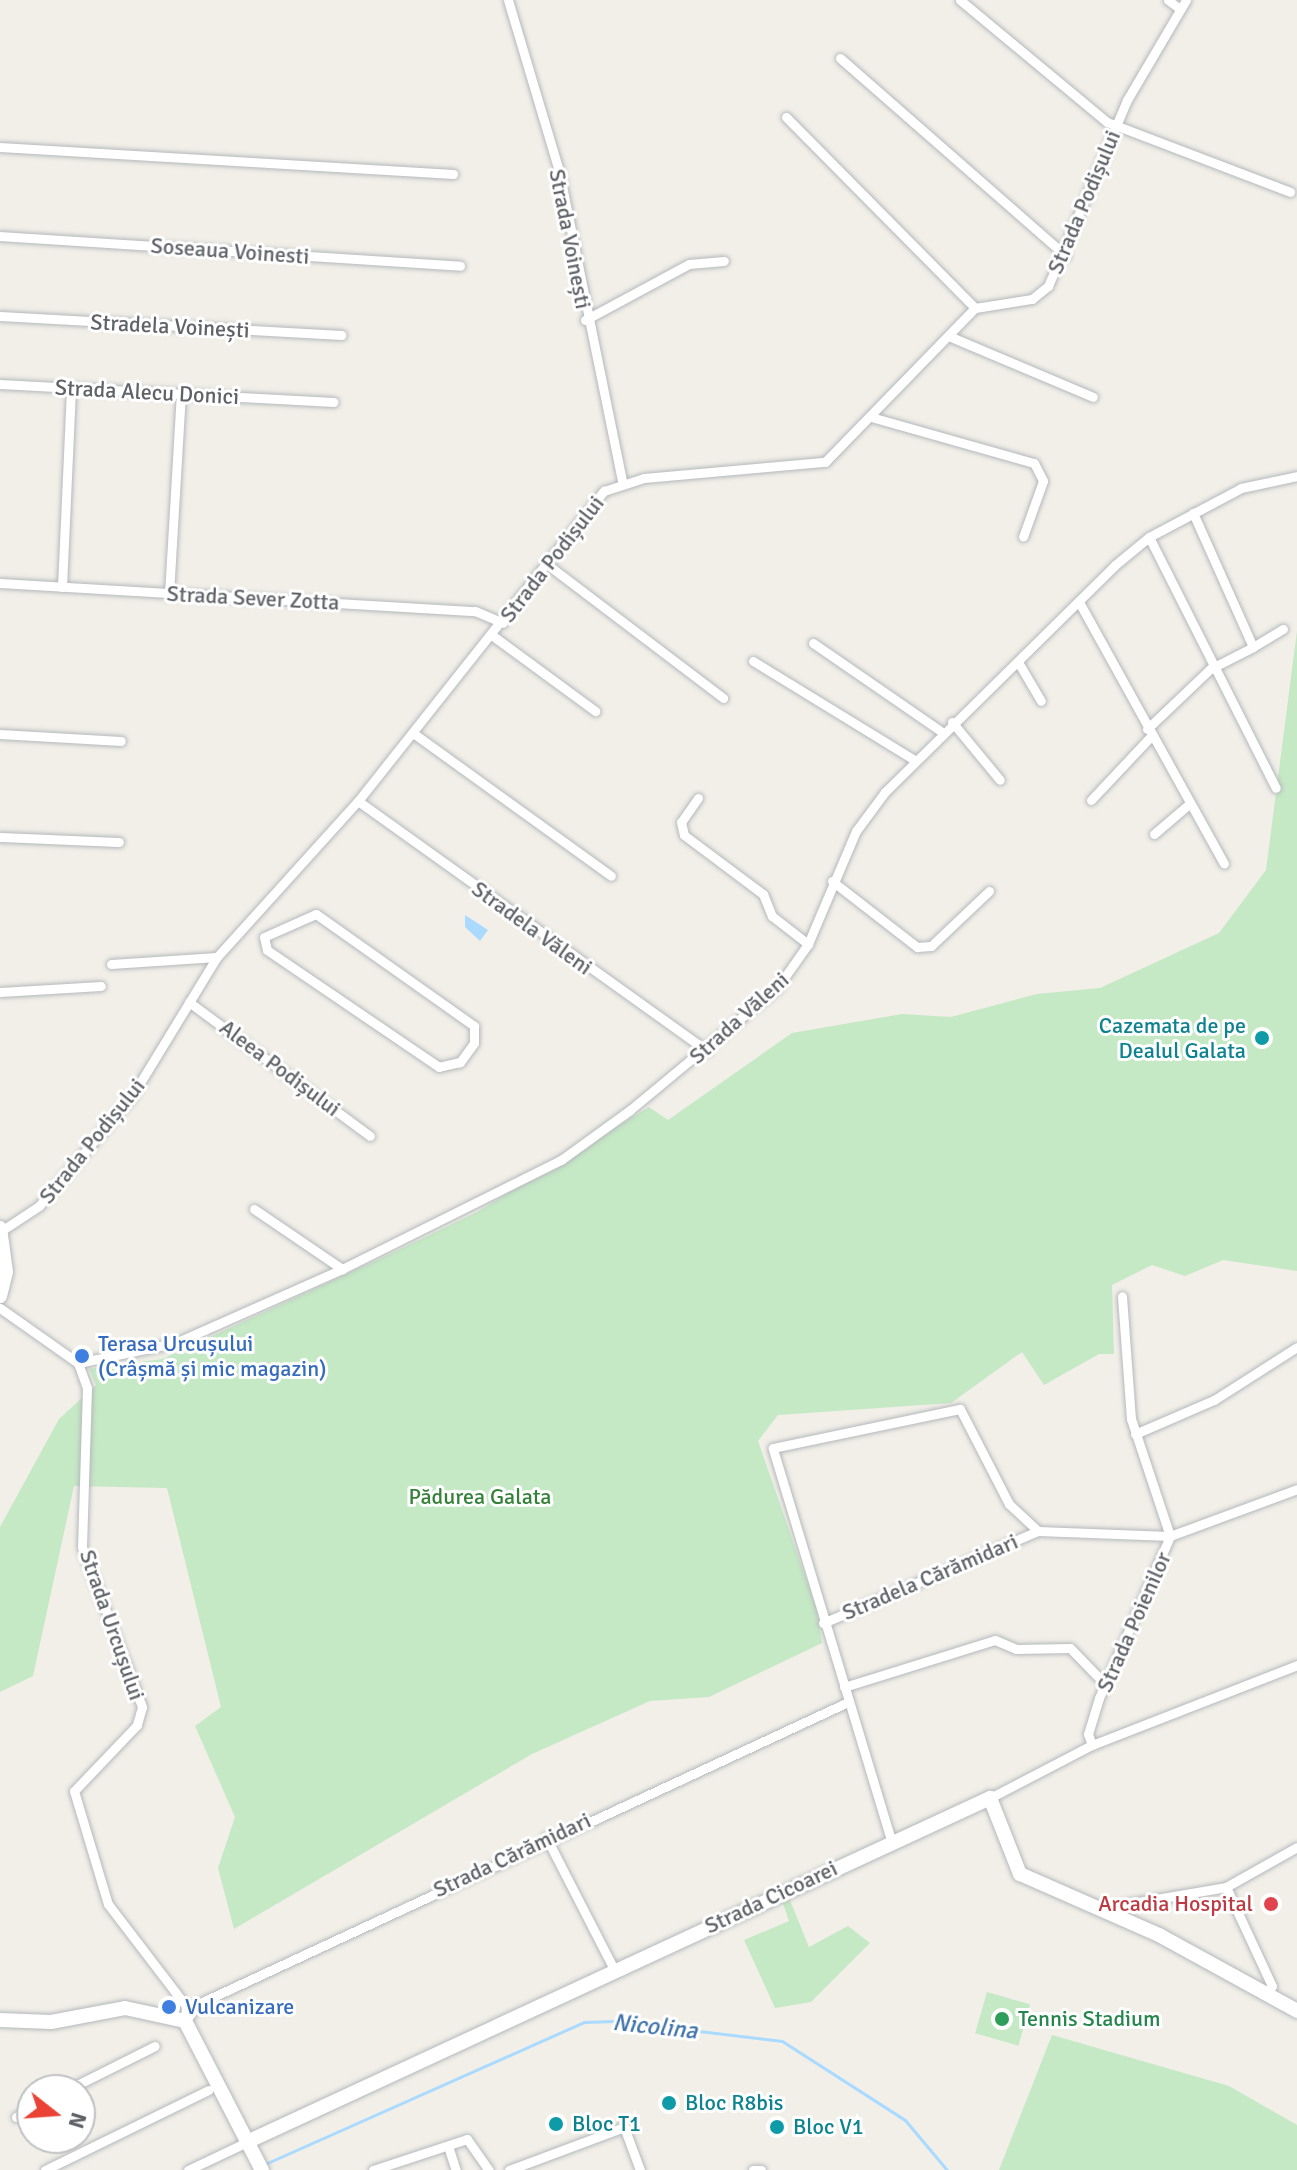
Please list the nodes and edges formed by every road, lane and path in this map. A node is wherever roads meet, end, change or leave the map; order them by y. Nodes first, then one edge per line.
1 (508, 0) edge
2 (960, 0) edge
3 (1168, 0) edge
4 (1183, 5) edge
5 (840, 58) dead end
6 (786, 117) dead end
7 (1116, 126) junction
8 (0, 147) edge
9 (453, 174) dead end
10 (1290, 192) dead end
11 (0, 236) edge
12 (1066, 256) junction
13 (724, 261) dead end
14 (460, 266) dead end
15 (975, 308) junction
16 (0, 316) edge
17 (585, 320) junction
18 (341, 335) dead end
19 (951, 337) junction
20 (0, 384) edge
21 (71, 387) junction
22 (181, 394) junction
23 (1093, 397) dead end
24 (334, 402) dead end
25 (871, 417) junction
26 (1297, 476) edge
27 (622, 481) junction
28 (1193, 513) junction
29 (1023, 537) dead end
30 (1149, 537) junction
31 (548, 565) junction
32 (0, 583) edge
33 (62, 587) junction
34 (169, 594) junction
35 (1079, 602) junction
36 (503, 623) junction
37 (1283, 629) dead end
38 (493, 636) junction
39 (813, 643) dead end
40 (1253, 647) junction
41 (753, 661) dead end
42 (1018, 662) junction
43 (1215, 668) junction
44 (723, 698) dead end
45 (1041, 701) dead end
46 (595, 711) dead end
47 (952, 722) junction
48 (942, 732) junction
49 (413, 733) junction
50 (1149, 733) junction
51 (0, 734) edge
52 (121, 741) dead end
53 (913, 759) junction
54 (1000, 780) dead end
55 (1276, 788) dead end
56 (698, 798) dead end
57 (1091, 800) dead end
58 (358, 801) junction
59 (1189, 804) junction
60 (1154, 834) dead end
61 (0, 837) edge
62 (119, 842) dead end
63 (1224, 864) dead end
64 (611, 876) dead end
65 (832, 881) junction
66 (989, 891) dead end
67 (245, 925) junction
68 (264, 937) junction
69 (808, 944) junction
70 (217, 957) junction
71 (111, 964) dead end
72 (101, 986) dead end
73 (0, 992) edge
74 (189, 1002) junction
75 (707, 1051) junction
76 (370, 1136) dead end
77 (254, 1209) dead end
78 (0, 1230) edge
79 (342, 1269) junction
80 (0, 1296) edge
81 (1122, 1296) dead end
82 (0, 1308) edge
83 (1297, 1347) edge
84 (78, 1363) junction
85 (1135, 1434) junction
86 (1297, 1489) edge
87 (1038, 1531) junction
88 (1170, 1536) junction
89 (823, 1623) junction
90 (1297, 1665) edge
91 (1105, 1684) junction
92 (844, 1687) junction
93 (848, 1702) junction
94 (1092, 1745) junction
95 (990, 1798) junction
96 (546, 1837) junction
97 (891, 1840) junction
98 (1297, 1847) edge
99 (1226, 1887) junction
100 (1111, 1913) junction
101 (615, 1971) junction
102 (1266, 1993) junction
103 (1297, 2011) edge
104 (0, 2020) edge
105 (185, 2021) junction
106 (155, 2046) dead end
107 (96, 2076) edge
108 (208, 2090) dead end
109 (251, 2146) junction
110 (448, 2146) junction
111 (45, 2170) edge
112 (188, 2170) edge
113 (262, 2170) edge
114 (373, 2170) edge
115 (456, 2170) edge
116 (489, 2170) edge
117 (509, 2170) edge
118 (640, 2170) edge
119 (753, 2170) edge
120 (761, 2170) edge

1 - 17 street, Strada Voinești
2 - 7 street
3 - 4 street
4 - 7 street, Strada Podișului
5 - 12 street
6 - 15 street
7 - 10 street
7 - 12 street, Strada Podișului
8 - 9 street
11 - 14 street, Soseaua Voinesti
12 - 15 street, Strada Podișului
13 - 17 street
15 - 19 street, Strada Podișului
16 - 18 street, Stradela Voinești
17 - 27 street, Strada Voinești
19 - 23 street
19 - 25 street, Strada Podișului
20 - 21 street, Strada Alecu Donici
21 - 22 street, Strada Alecu Donici
21 - 33 street
22 - 24 street, Strada Alecu Donici
22 - 34 street
25 - 27 street, Strada Podișului
25 - 29 street
26 - 28 street, Strada Văleni
27 - 31 street, Strada Podișului
28 - 30 street, Strada Văleni
28 - 40 street
30 - 35 street, Strada Văleni
30 - 43 street
31 - 36 street, Strada Podișului
31 - 44 street
32 - 33 street, Strada Sever Zotta
33 - 34 street, Strada Sever Zotta
34 - 36 street, Strada Sever Zotta
35 - 42 street, Strada Văleni
35 - 50 street
36 - 38 street, Strada Podișului
37 - 40 street
38 - 46 street
38 - 49 street, Strada Podișului
39 - 48 street
40 - 43 street
41 - 53 street
42 - 45 street
42 - 47 street, Strada Văleni
43 - 50 street
43 - 55 street
47 - 48 street, Strada Văleni
47 - 54 street
48 - 53 street, Strada Văleni
49 - 58 street, Strada Podișului
49 - 64 street
50 - 57 street
50 - 59 street
51 - 52 street
53 - 65 street, Strada Văleni
56 - 69 street
58 - 67 street, Strada Podișului
58 - 75 street, Stradela Văleni
59 - 60 street
59 - 63 street
61 - 62 street
65 - 66 street
65 - 69 street, Strada Văleni
67 - 68 street
67 - 70 street, Strada Podișului
68 - 68 street
69 - 75 street, Strada Văleni
70 - 71 street
70 - 74 street, Strada Podișului
72 - 73 street
74 - 76 street, Aleea Podișului
74 - 78 street, Strada Podișului
75 - 79 street, Strada Văleni
77 - 79 street
78 - 80 street
79 - 84 street, Strada Văleni
81 - 85 street
82 - 84 street
83 - 85 street
84 - 105 street, Strada Urcușului
85 - 88 street
86 - 88 street, Strada Poienilor
87 - 88 street, Stradela Cărămidari
87 - 89 street, Stradela Cărămidari
87 - 89 street, Stradela Cărămidari
88 - 91 street, Strada Poienilor
89 - 92 street, Stradela Cărămidari
90 - 94 street, Strada Cicoarei
91 - 92 street
91 - 94 street, Strada Poienilor
92 - 93 street, Stradela Cărămidari
93 - 96 street, Strada Cărămidari
93 - 97 street, Stradela Cărămidari
94 - 95 street, Strada Cicoarei
95 - 97 street, Strada Cicoarei
95 - 100 street
96 - 101 street
96 - 105 street, Strada Cărămidari
97 - 101 street, Strada Cicoarei
98 - 99 street
99 - 100 street
99 - 102 street
100 - 102 street
101 - 109 street, Strada Cicoarei
102 - 103 street
104 - 105 street
105 - 109 street
106 - 107 street
108 - 111 street
109 - 112 street
109 - 113 street
110 - 114 street
110 - 115 street
110 - 116 street
117 - 118 street
119 - 120 street

